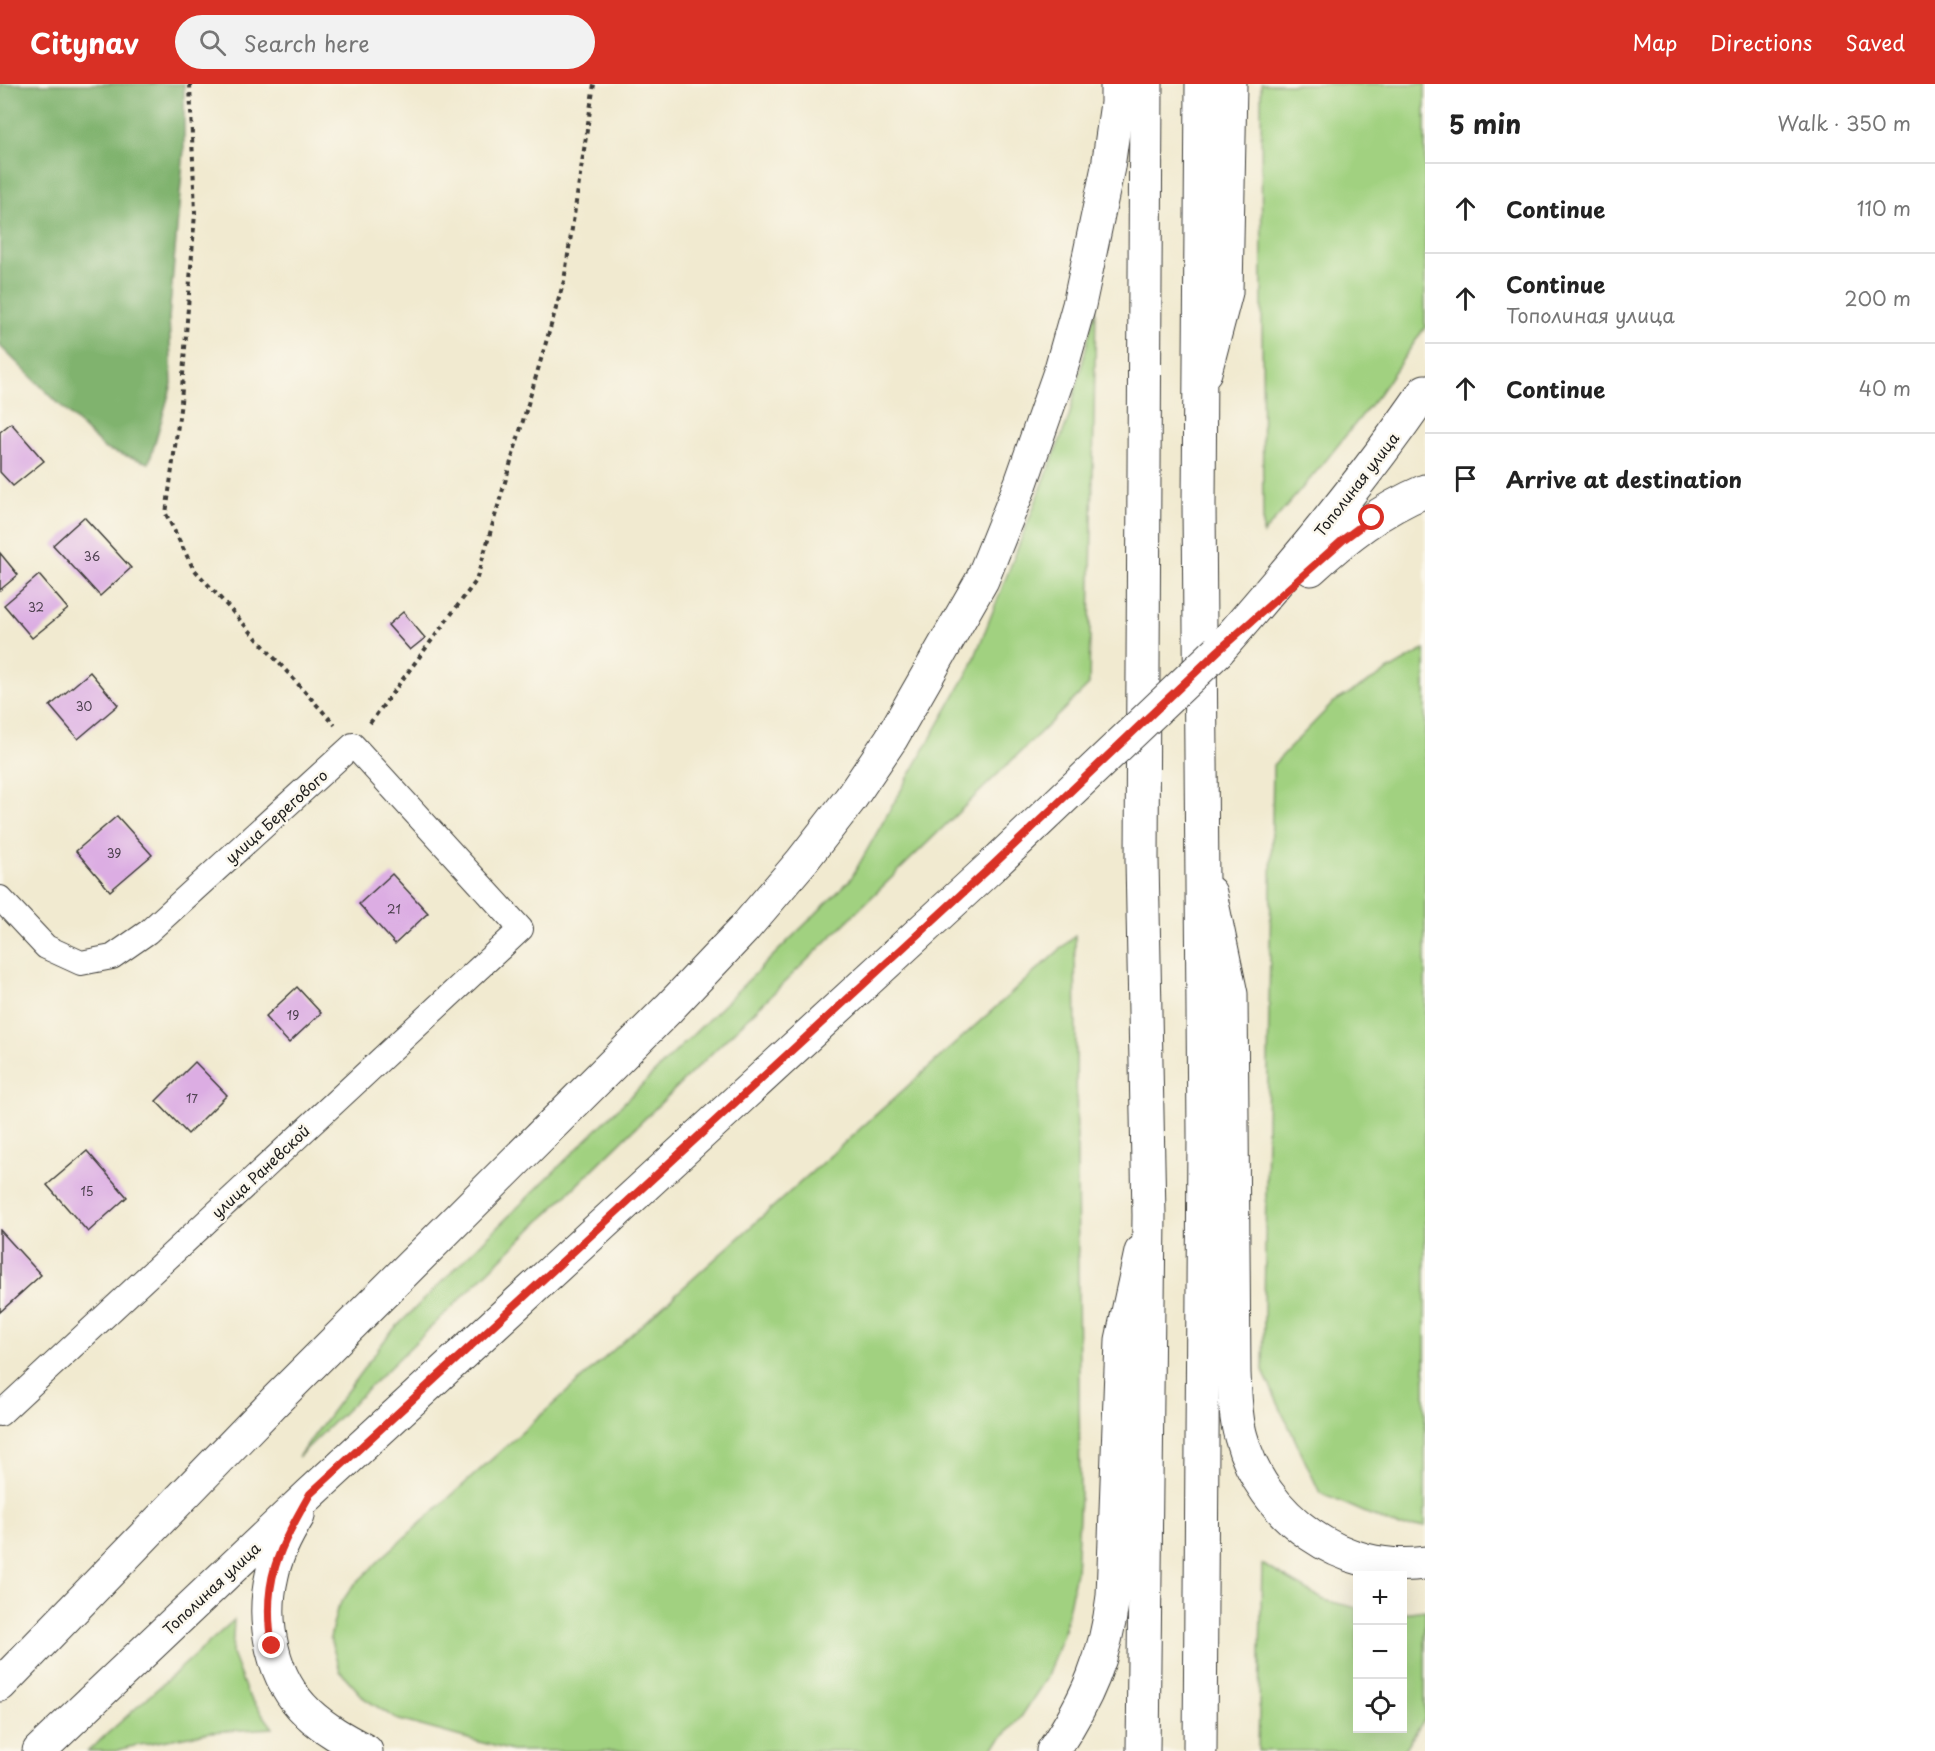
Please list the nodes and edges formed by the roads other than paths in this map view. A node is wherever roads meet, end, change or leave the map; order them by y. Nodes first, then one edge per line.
1 (1117, 84) edge
2 (1146, 84) edge
3 (1202, 84) edge
4 (1230, 84) edge
5 (1201, 388) junction
6 (1425, 391) edge
7 (1425, 490) edge
8 (1308, 558) junction
9 (1202, 849) junction
10 (0, 898) edge
11 (520, 929) joint
12 (1149, 1215) junction
13 (0, 1414) edge
14 (310, 1494) junction
15 (1425, 1563) edge
16 (0, 1685) edge
17 (39, 1751) edge
18 (366, 1751) edge
19 (1053, 1751) edge
20 (1143, 1751) edge
21 (1200, 1751) edge

1 - 16 main road
2 - 12 main road
3 - 5 main road
4 - 5 main road
5 - 9 main road
6 - 8 main road, Тополиная улица
7 - 8 main road
8 - 14 main road, Тополиная улица, bridge
9 - 15 main road
9 - 21 main road
10 - 11 street, улица Берегового
11 - 13 street, улица Раневской
12 - 19 main road
12 - 20 main road
14 - 17 main road, Тополиная улица
14 - 18 main road

